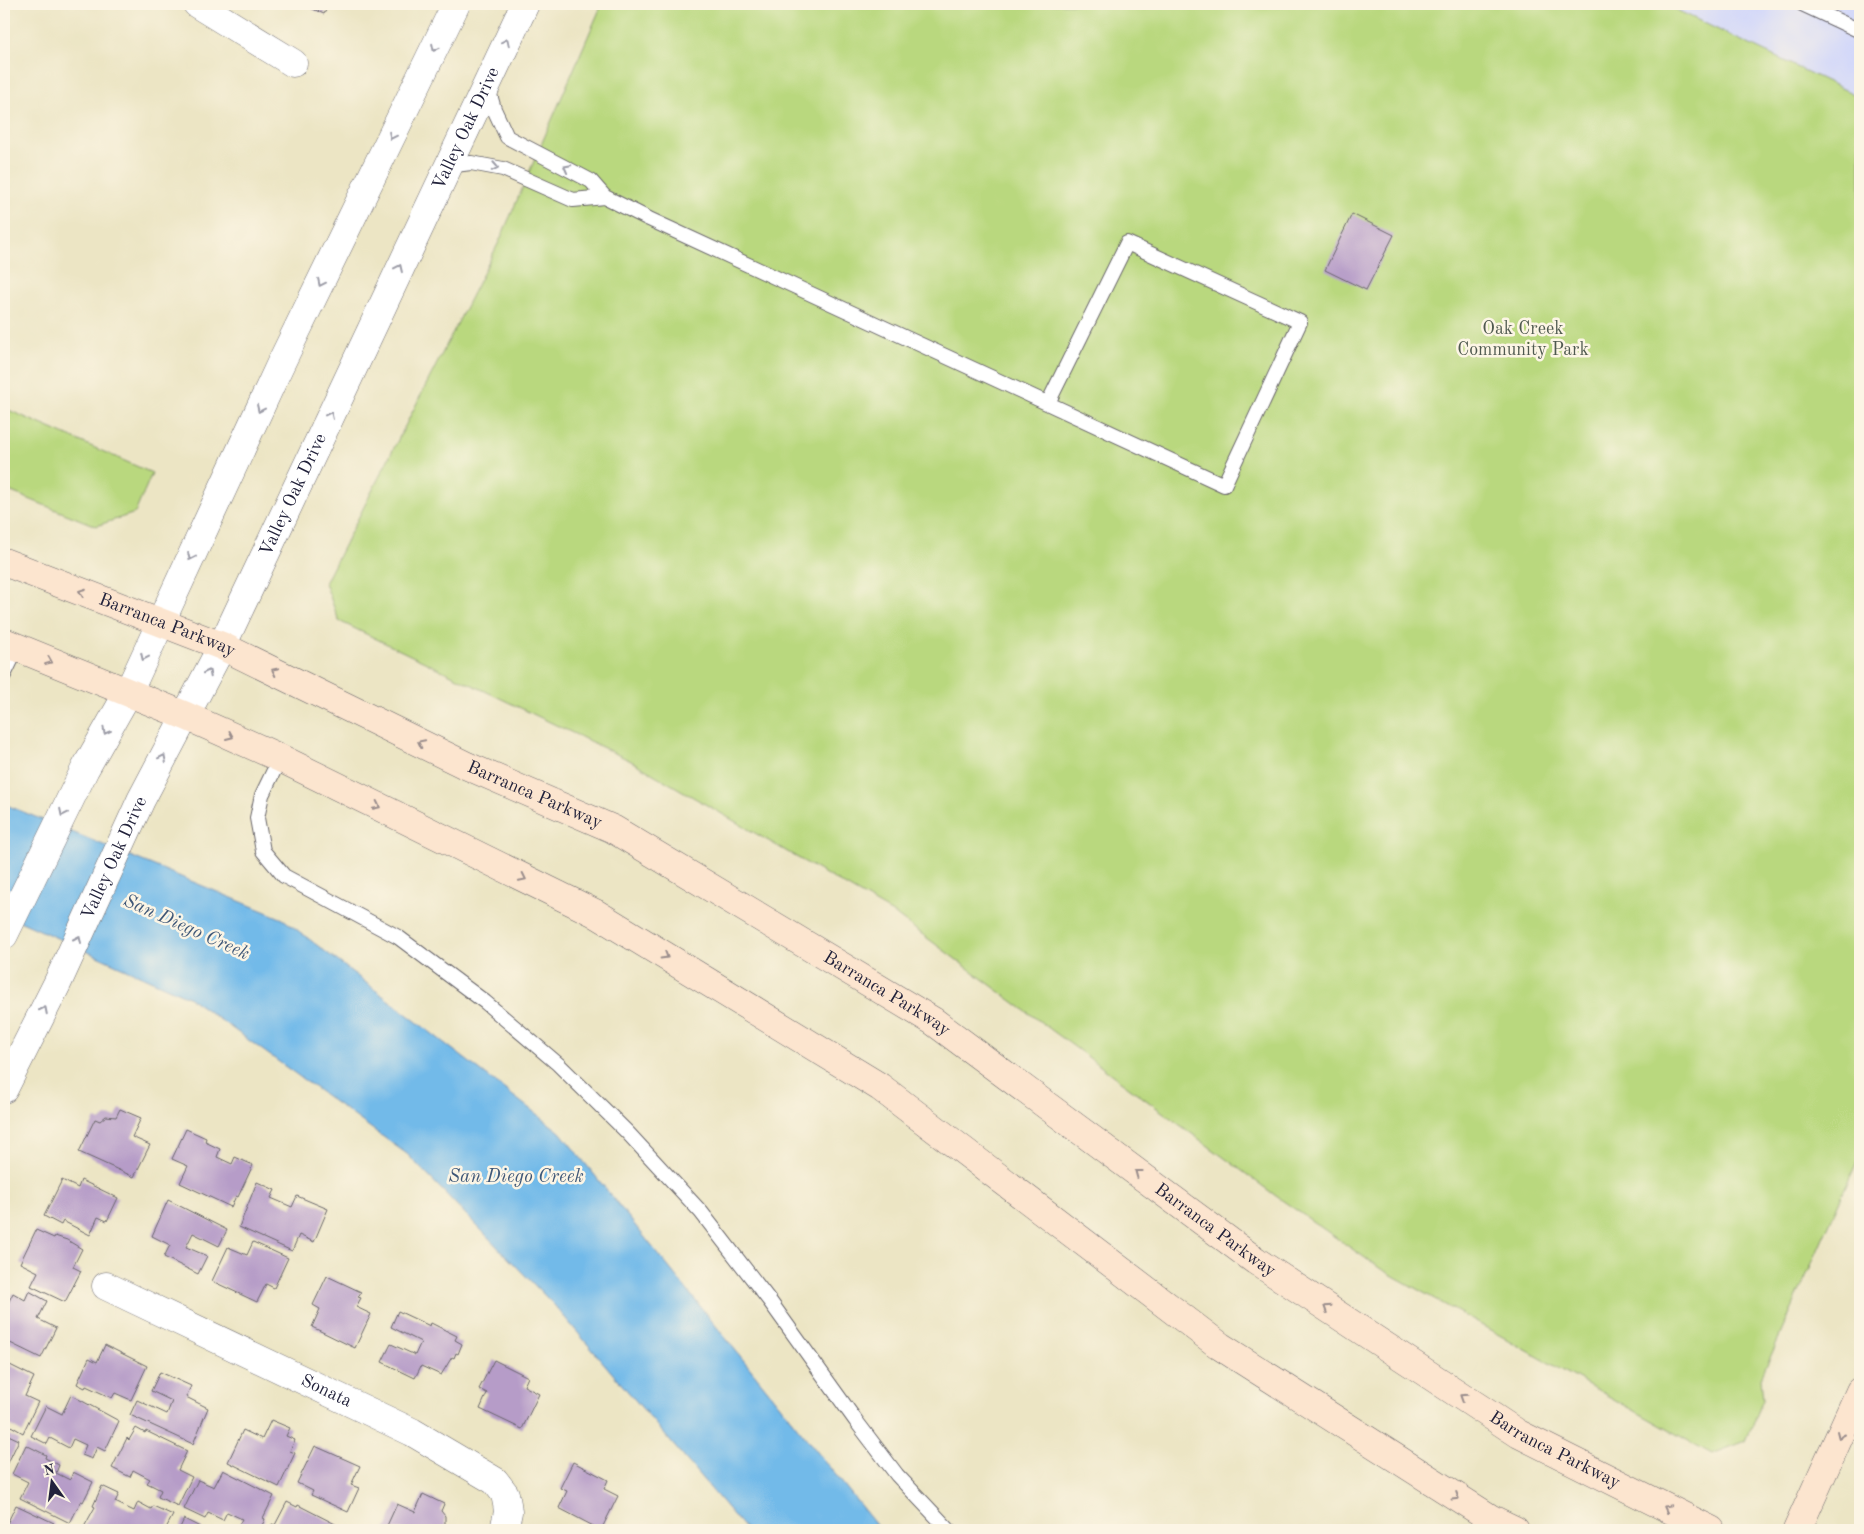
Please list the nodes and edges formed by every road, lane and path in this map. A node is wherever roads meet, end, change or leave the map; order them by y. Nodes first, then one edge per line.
1 (197, 4) edge
2 (456, 4) edge
3 (525, 4) edge
4 (1802, 4) edge
5 (1860, 31) edge
6 (293, 63) dead end
7 (486, 83) junction
8 (447, 166) junction
9 (605, 197) junction
10 (1048, 403) junction
11 (4, 562) edge
12 (160, 622) junction
13 (10, 645) edge
14 (222, 646) junction
15 (4, 675) edge
16 (128, 693) junction
17 (186, 716) junction
18 (280, 758) junction
19 (4, 935) edge
20 (4, 1090) edge
21 (106, 1286) dead end
22 (1860, 1391) edge
23 (504, 1530) edge
24 (949, 1530) edge
25 (1515, 1530) edge
26 (1711, 1530) edge
27 (1797, 1530) edge

1 - 6 street
2 -> 12 street
7 -> 3 street, Valley Oak Drive
4 - 5 lane
7 - 8 street, Valley Oak Drive
9 -> 7 lane
8 -> 9 lane
14 -> 8 street, Valley Oak Drive
9 - 10 lane
10 - 10 lane
12 -> 11 main road, Barranca Parkway
12 - 14 main road, Barranca Parkway
12 -> 16 street
13 - 15 lane
13 -> 16 main road
17 -> 14 street, Valley Oak Drive
26 -> 14 main road, Barranca Parkway
16 - 17 main road
16 -> 19 street
17 -> 18 main road
20 -> 17 street, Valley Oak Drive
18 - 24 lane
18 -> 25 main road
21 - 23 street, Sonata
22 -> 27 main road

